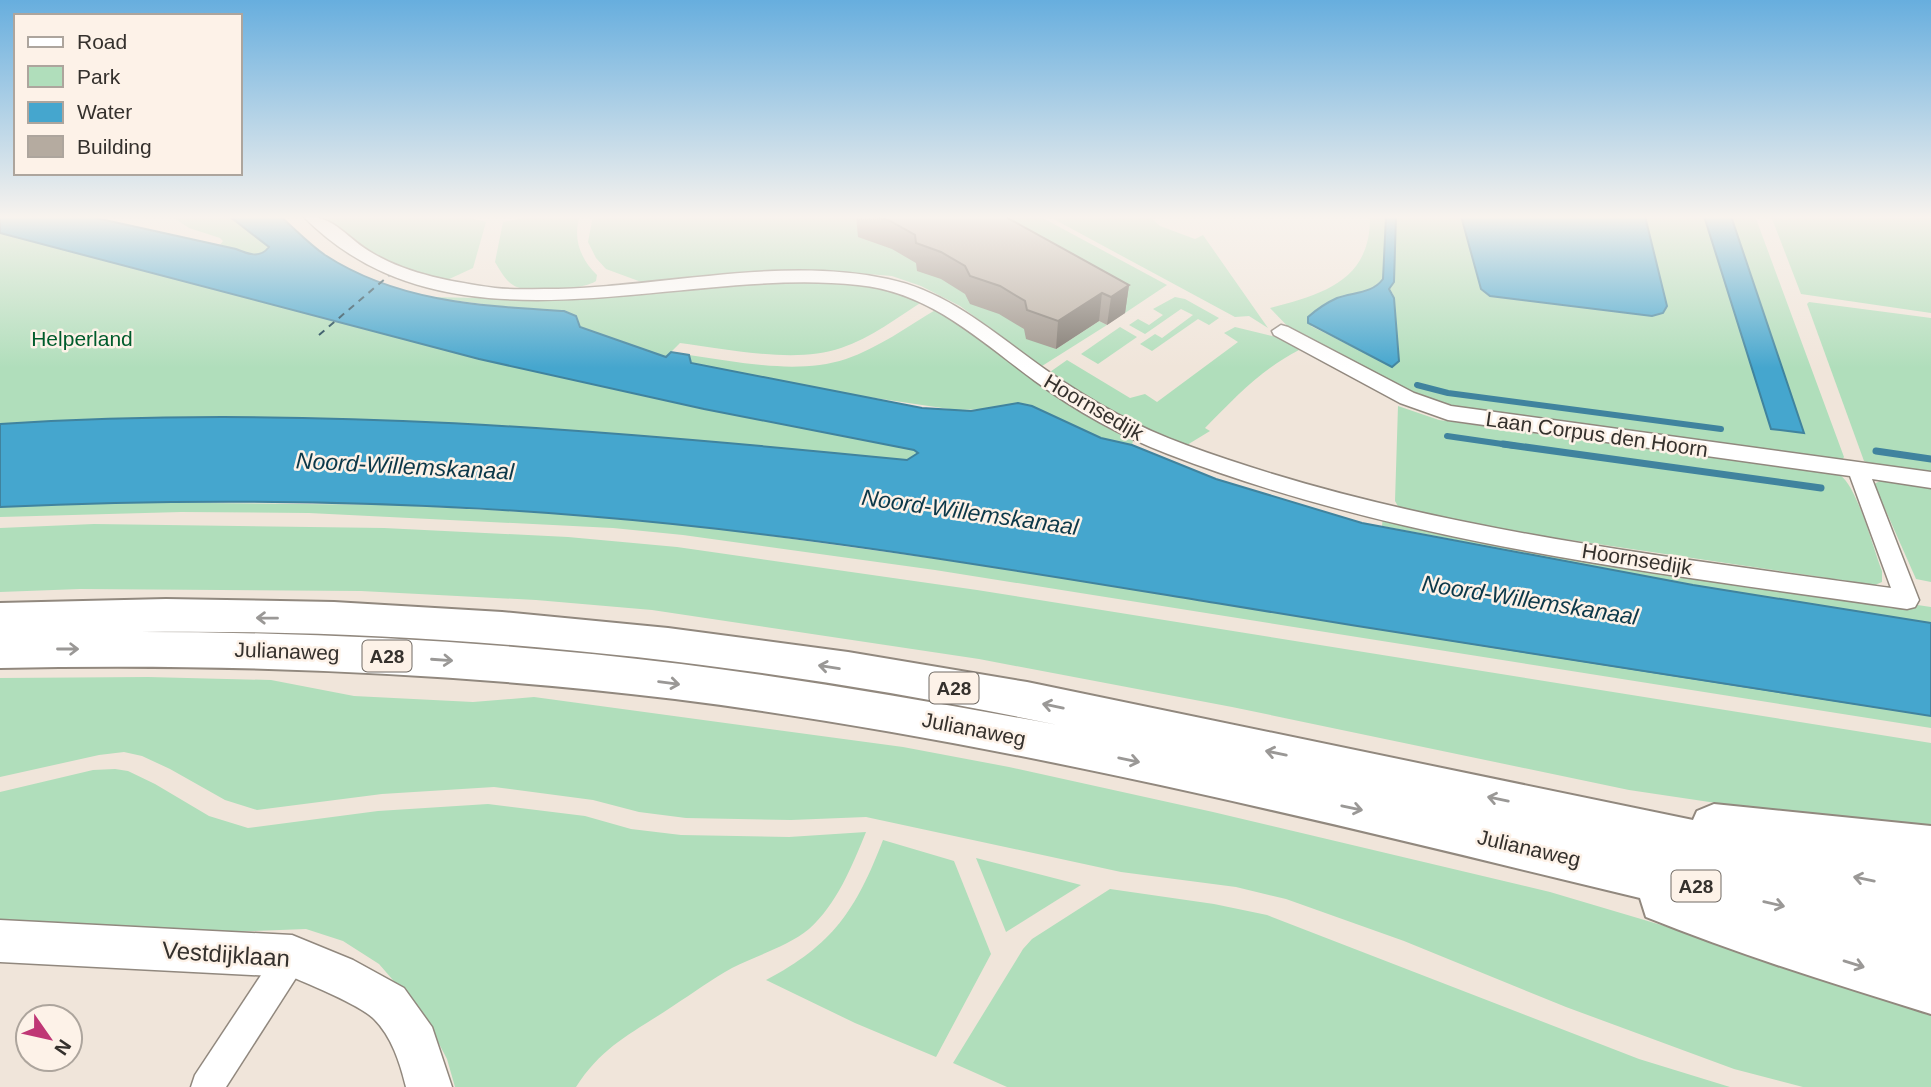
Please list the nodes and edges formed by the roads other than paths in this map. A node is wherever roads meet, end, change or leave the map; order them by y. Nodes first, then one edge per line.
1 (382, 267) edge
2 (1281, 331) dead end
3 (1858, 470) junction
4 (1931, 480) edge
5 (0, 619) edge
6 (0, 651) edge
7 (1565, 813) junction
8 (1493, 839) junction
9 (1931, 849) edge
10 (1931, 894) edge
11 (1931, 940) edge
12 (0, 941) edge
13 (292, 956) junction
14 (1931, 988) edge
15 (206, 1087) edge
16 (429, 1087) edge

1 - 3 street, Hoornsedijk
2 - 3 street, Laan Corpus den Hoorn
3 - 4 street, Laan Corpus den Hoorn
7 -> 5 highway, Julianaweg / A28
6 -> 8 highway, Julianaweg / A28
7 - 9 highway, A28
10 -> 7 highway, Julianaweg / A28
8 -> 11 highway, Julianaweg / A28
8 -> 14 highway, A28
12 - 13 street, Vestdijklaan
13 - 15 street
13 - 16 street, Vestdijklaan

